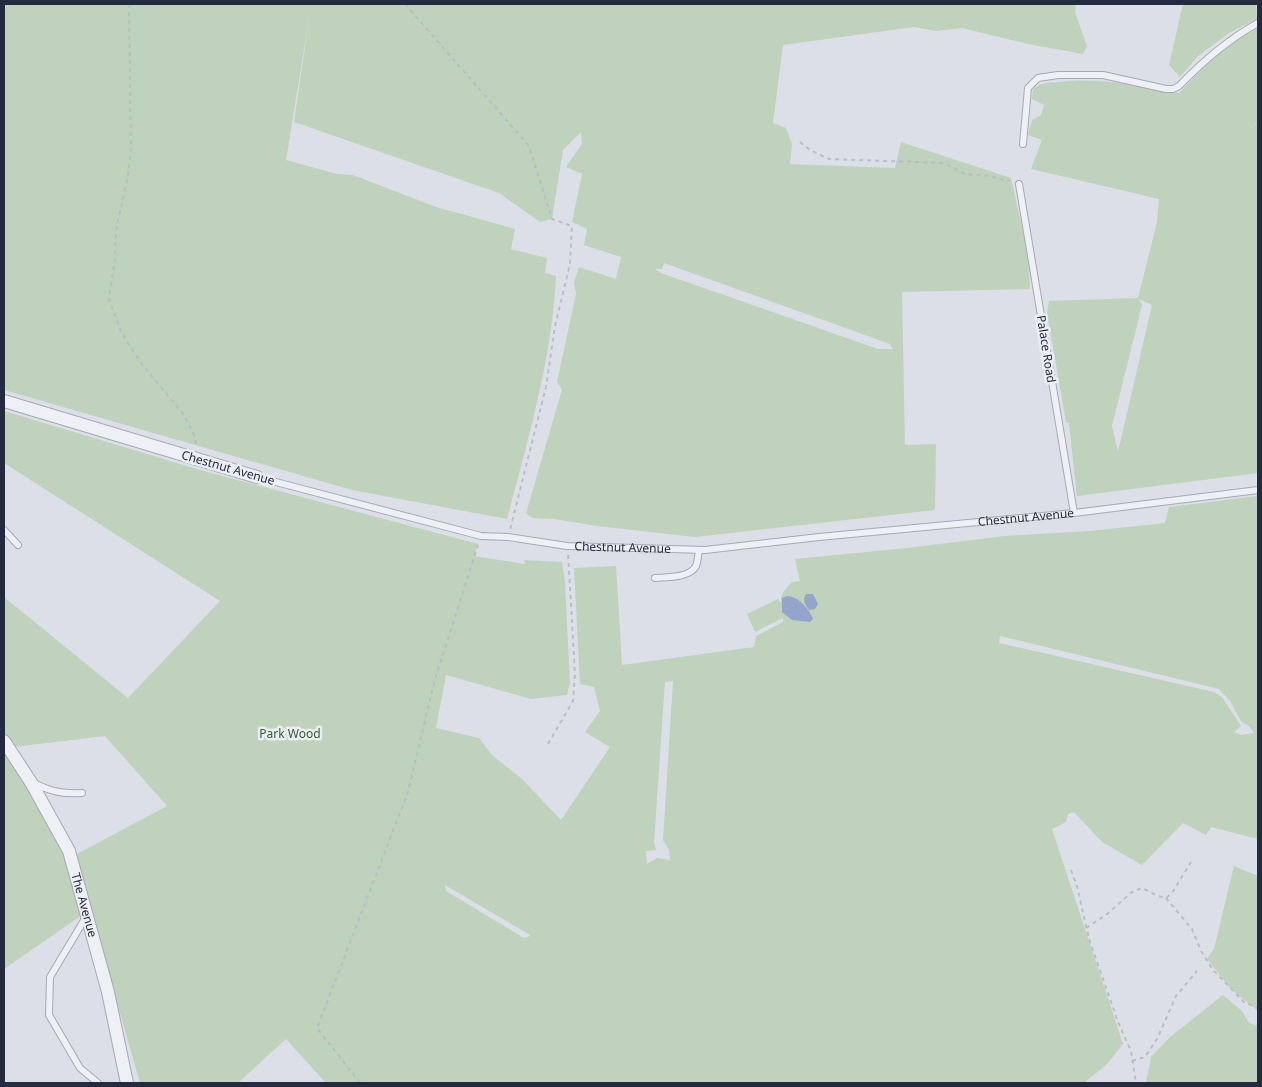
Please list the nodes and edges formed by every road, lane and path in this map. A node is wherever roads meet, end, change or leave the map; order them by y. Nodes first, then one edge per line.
1 (130, 4) edge
2 (405, 4) edge
3 (1258, 23) edge
4 (800, 142) dead end
5 (1023, 144) dead end
6 (1020, 184) joint
7 (4, 401) edge
8 (198, 460) junction
9 (257, 477) joint
10 (1258, 490) edge
11 (1074, 513) junction
12 (4, 530) edge
13 (480, 536) junction
14 (508, 537) junction
15 (18, 545) dead end
16 (568, 546) junction
17 (699, 550) junction
18 (655, 578) dead end
19 (4, 741) edge
20 (548, 744) dead end
21 (31, 781) junction
22 (82, 793) dead end
23 (1191, 862) dead end
24 (1071, 870) dead end
25 (1166, 898) junction
26 (87, 916) junction
27 (1086, 928) junction
28 (1198, 971) dead end
29 (1258, 1008) edge
30 (1132, 1061) junction
31 (98, 1083) edge
32 (127, 1083) edge
33 (360, 1083) edge
34 (1136, 1083) edge

1 - 8 path
2 - 14 path
3 - 5 lane
4 - 6 path
6 - 11 lane, Palace Road
7 - 8 street, Chestnut Avenue
8 - 9 street, Chestnut Avenue
9 - 13 lane, Chestnut Avenue
10 - 11 lane, Chestnut Avenue
11 - 17 lane, Chestnut Avenue
12 - 15 lane
13 - 14 lane, Chestnut Avenue
13 - 33 path
14 - 16 lane, Chestnut Avenue
16 - 17 lane, Chestnut Avenue
16 - 20 path
17 - 18 lane
19 - 21 street, The Avenue
21 - 22 lane
21 - 26 street, The Avenue
23 - 25 path
24 - 27 path
25 - 27 path
25 - 29 path
26 - 31 lane
26 - 32 street, The Avenue
27 - 30 path
28 - 30 path
30 - 34 path

